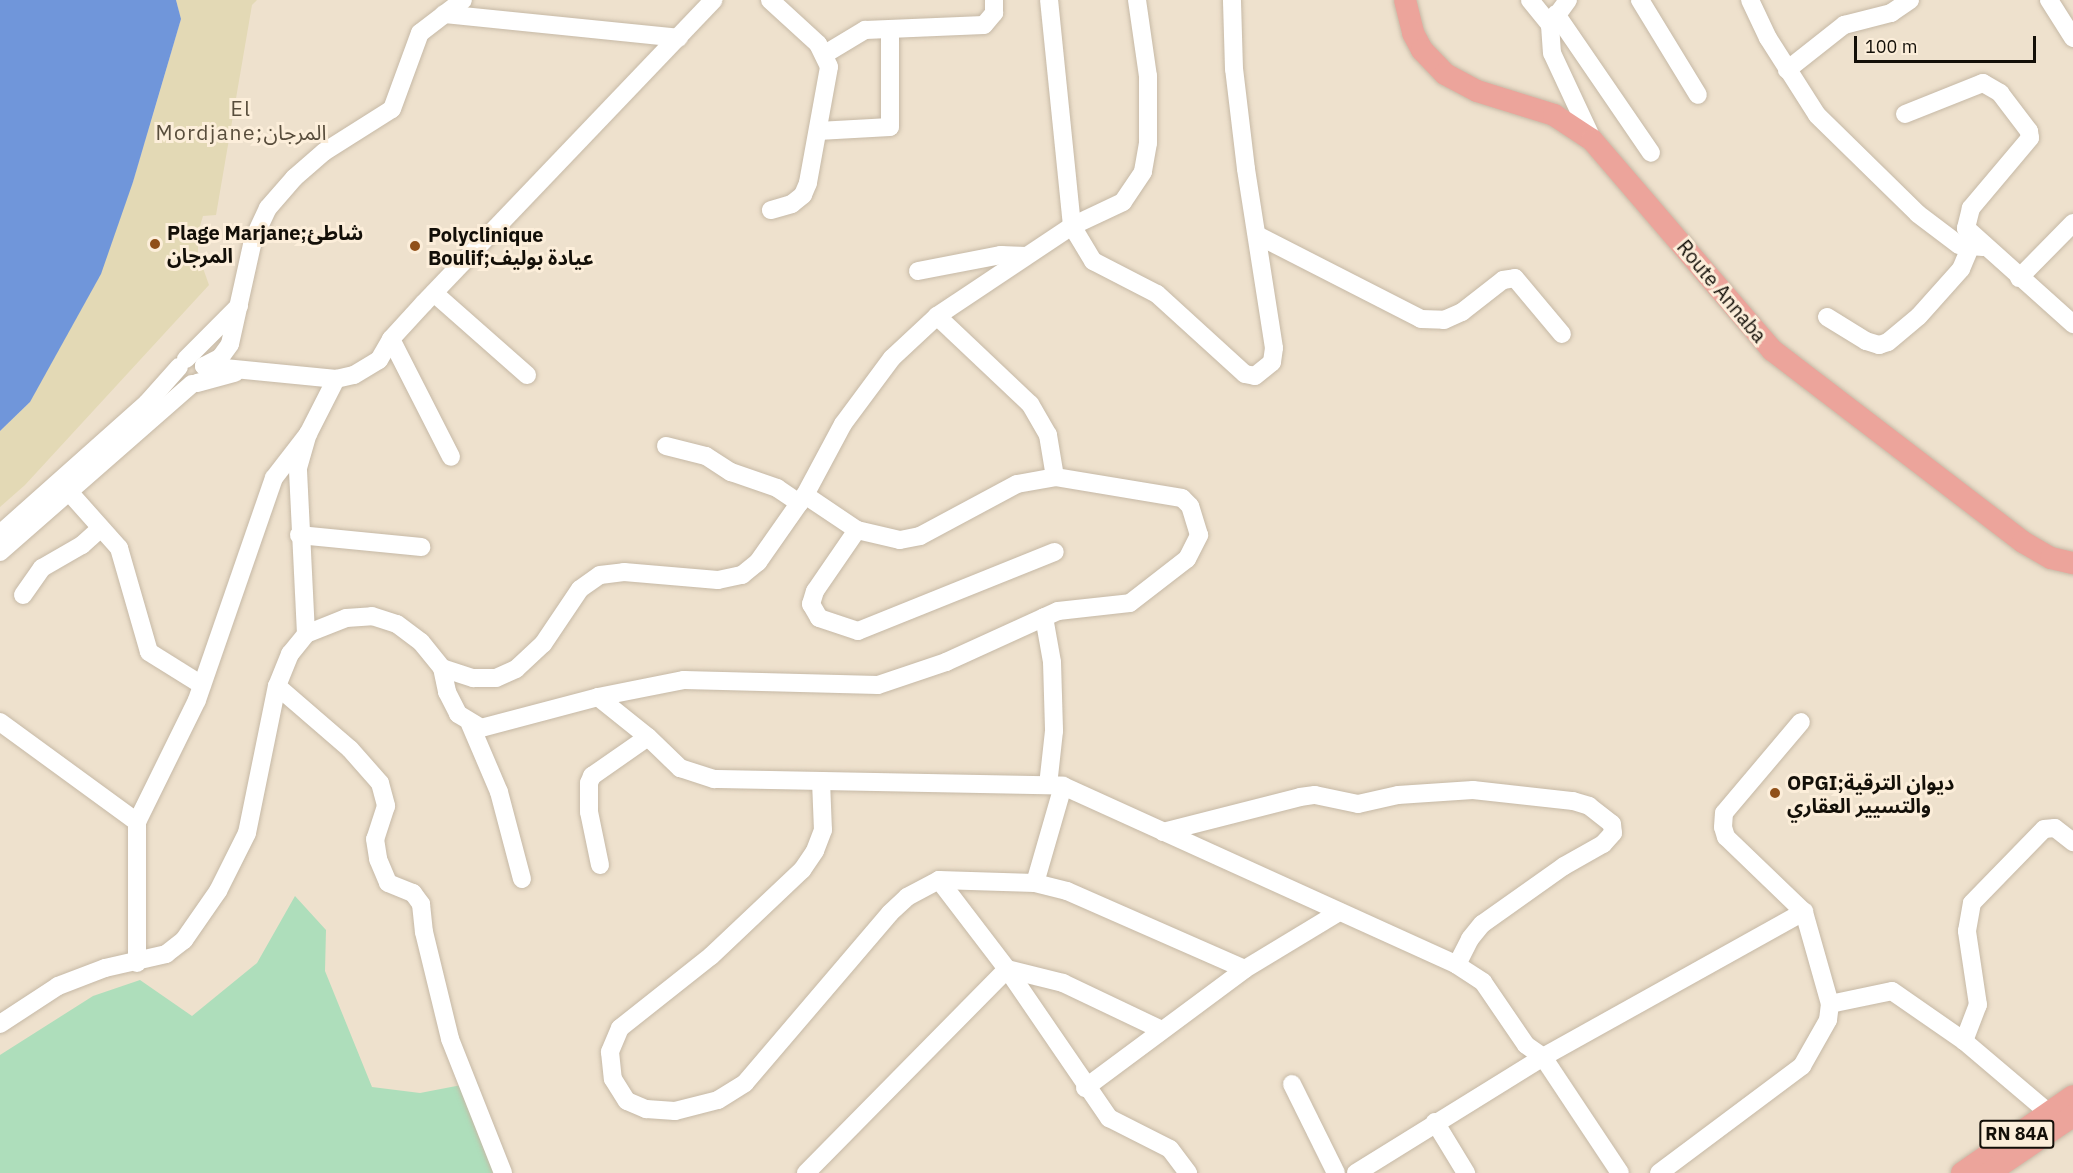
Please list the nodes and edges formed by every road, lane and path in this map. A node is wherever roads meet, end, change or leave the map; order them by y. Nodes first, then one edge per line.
1 (463, 0) edge
2 (714, 0) edge
3 (770, 0) edge
4 (994, 0) edge
5 (1048, 0) edge
6 (1137, 0) edge
7 (1232, 0) edge
8 (1405, 0) edge
9 (1530, 0) edge
10 (1568, 0) edge
11 (1640, 0) edge
12 (1750, 0) edge
13 (1910, 0) edge
14 (2049, 0) edge
15 (444, 14) junction
16 (1553, 20) junction
17 (890, 29) junction
18 (679, 38) junction
19 (2073, 38) edge
20 (825, 54) junction
21 (1787, 70) junction
22 (1698, 95) dead end
23 (1905, 114) dead end
24 (818, 132) junction
25 (1595, 144) junction
26 (1651, 153) dead end
27 (771, 210) dead end
28 (2073, 223) edge
29 (1072, 226) junction
30 (1257, 235) junction
31 (1976, 248) junction
32 (1026, 256) junction
33 (918, 271) dead end
34 (2019, 278) junction
35 (434, 293) junction
36 (240, 305) junction
37 (937, 316) junction
38 (1827, 317) dead end
39 (2073, 324) edge
40 (1562, 334) dead end
41 (391, 339) junction
42 (182, 363) junction
43 (527, 375) dead end
44 (198, 378) junction
45 (336, 379) junction
46 (308, 434) junction
47 (666, 446) dead end
48 (451, 457) dead end
49 (1055, 477) junction
50 (70, 493) junction
51 (802, 499) junction
52 (101, 528) junction
53 (857, 530) junction
54 (0, 534) edge
55 (299, 535) junction
56 (421, 547) dead end
57 (0, 552) edge
58 (1055, 552) dead end
59 (2073, 563) edge
60 (23, 595) dead end
61 (1044, 617) junction
62 (306, 634) junction
63 (442, 668) junction
64 (202, 685) junction
65 (277, 686) junction
66 (598, 697) junction
67 (0, 722) edge
68 (1801, 722) dead end
69 (470, 724) junction
70 (648, 737) junction
71 (821, 781) junction
72 (1056, 786) junction
73 (138, 822) junction
74 (1162, 831) junction
75 (2073, 842) edge
76 (600, 865) dead end
77 (522, 879) dead end
78 (939, 880) junction
79 (1035, 883) junction
80 (1339, 912) junction
81 (1804, 912) junction
82 (137, 963) junction
83 (1457, 965) junction
84 (1007, 969) junction
85 (1245, 969) junction
86 (1830, 1004) junction
87 (0, 1024) edge
88 (1160, 1029) junction
89 (1964, 1041) junction
90 (1543, 1057) junction
91 (1292, 1084) dead end
92 (1085, 1088) junction
93 (2073, 1096) edge
94 (2061, 1117) edge
95 (1435, 1122) junction
96 (503, 1173) edge
97 (806, 1173) edge
98 (1188, 1173) edge
99 (1336, 1173) edge
100 (1356, 1173) edge
101 (1466, 1173) edge
102 (1620, 1173) edge
103 (1659, 1173) edge
104 (1962, 1173) edge
105 (1989, 1173) edge

1 - 15 street
2 - 18 street
3 - 20 street
4 - 17 street
5 - 29 street
6 - 29 street
7 - 30 street
8 - 25 main road, Route Annaba
9 - 16 street
10 - 16 street
11 - 22 street
12 - 21 street
13 - 21 street
14 - 19 street
15 - 18 street
15 - 36 street
16 - 25 street
16 - 26 street
17 - 20 street
17 - 24 street
18 - 35 street
20 - 24 street
21 - 31 street
23 - 31 street
24 - 27 street
25 - 59 main road, Route Annaba
28 - 34 street
29 - 30 street
29 - 32 street
30 - 40 street
31 - 34 street
31 - 38 street
32 - 33 street
32 - 37 street
34 - 39 street
35 - 41 street
35 - 43 street
36 - 42 street
36 - 44 street
37 - 49 street
37 - 51 street
41 - 45 street
41 - 48 street
42 - 44 street
42 - 54 street
44 - 45 street
44 - 50 street
45 - 46 street
46 - 55 street
46 - 64 street
47 - 51 street
49 - 53 street
49 - 61 street
50 - 52 street
50 - 57 street
51 - 53 street
51 - 63 street
52 - 60 street
52 - 64 street
53 - 58 street
55 - 56 street
55 - 62 street
61 - 66 street
61 - 72 street
62 - 63 street
62 - 65 street
63 - 69 street
64 - 73 street
65 - 82 street
65 - 96 street
66 - 69 street
66 - 70 street
67 - 73 street
68 - 81 street
69 - 77 street
70 - 71 street
70 - 76 street
71 - 72 street
71 - 78 street
72 - 74 street
72 - 79 street
73 - 82 street
74 - 80 street
74 - 83 street
75 - 89 street
78 - 79 street
78 - 84 street
79 - 85 street
80 - 83 street
80 - 85 street
81 - 86 street
81 - 90 street
82 - 87 street
83 - 90 street
84 - 88 street
84 - 92 street
84 - 97 street
85 - 88 street
86 - 89 street
86 - 103 street
88 - 92 street
89 - 94 street
90 - 95 street
90 - 102 street
91 - 99 street
92 - 98 street
93 - 94 main road, RN 84A
94 - 104 main road, RN 84A
94 - 105 main road, RN 84A
95 - 100 street
95 - 101 street

